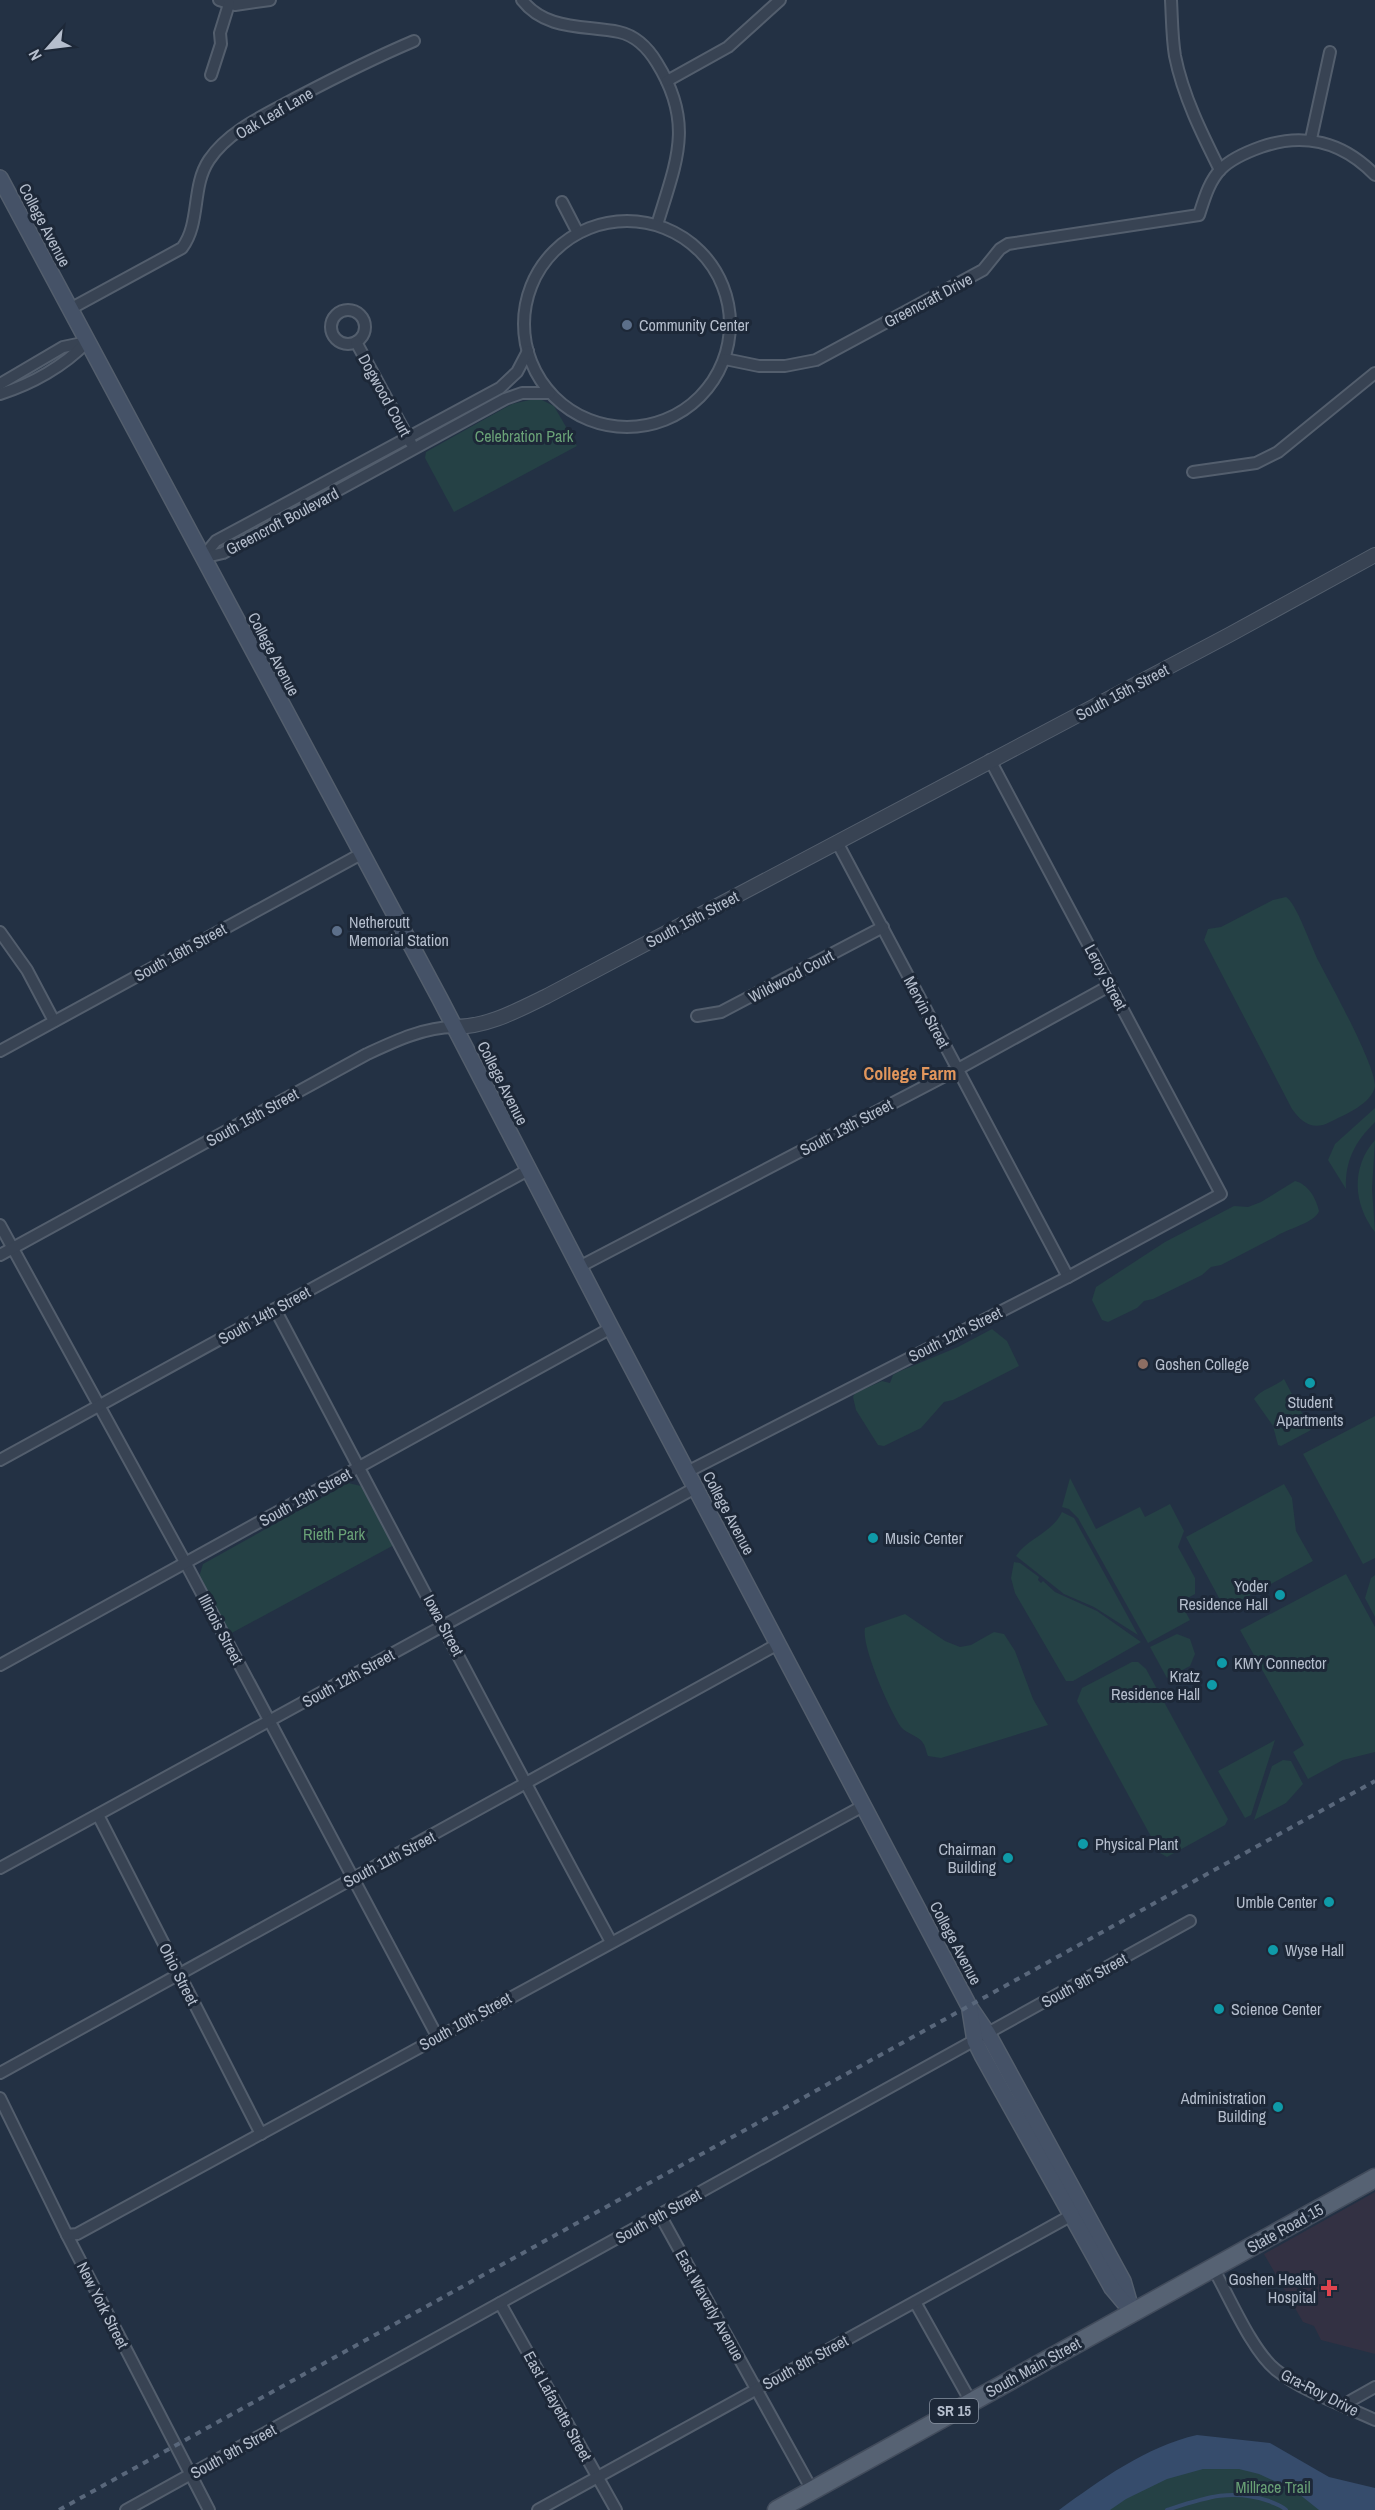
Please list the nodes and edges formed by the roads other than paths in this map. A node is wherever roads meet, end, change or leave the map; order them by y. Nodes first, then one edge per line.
1 (270, 0) edge
2 (522, 0) edge
3 (780, 0) edge
4 (1170, 0) edge
5 (224, 2) edge
6 (414, 41) dead end
7 (1330, 52) dead end
8 (211, 75) dead end
9 (667, 81) junction
10 (1311, 139) junction
11 (1220, 170) junction
12 (1375, 175) edge
13 (0, 178) edge
14 (562, 202) dead end
15 (657, 225) junction
16 (578, 233) junction
17 (70, 309) junction
18 (87, 342) junction
19 (356, 342) dead end
20 (528, 351) junction
21 (725, 359) junction
22 (1375, 374) edge
23 (0, 384) edge
24 (550, 393) junction
25 (0, 394) edge
26 (408, 437) junction
27 (414, 449) junction
28 (1193, 471) dead end
29 (1375, 555) edge
30 (202, 558) junction
31 (990, 760) junction
32 (837, 842) junction
33 (361, 854) junction
34 (883, 927) junction
35 (0, 932) edge
36 (1111, 986) junction
37 (697, 1016) dead end
38 (54, 1021) junction
39 (454, 1027) junction
40 (0, 1051) edge
41 (958, 1069) junction
42 (528, 1170) junction
43 (1221, 1194) joint
44 (0, 1225) edge
45 (13, 1248) junction
46 (0, 1255) edge
47 (579, 1267) junction
48 (1068, 1277) junction
49 (275, 1309) junction
50 (611, 1328) junction
51 (100, 1404) junction
52 (0, 1460) edge
53 (359, 1467) junction
54 (687, 1472) junction
55 (695, 1488) junction
56 (185, 1562) junction
57 (444, 1625) junction
58 (778, 1644) junction
59 (0, 1665) edge
60 (269, 1721) junction
61 (524, 1783) junction
62 (863, 1806) junction
63 (98, 1815) junction
64 (0, 1868) edge
65 (352, 1879) junction
66 (1190, 1921) dead end
67 (611, 1942) junction
68 (179, 1973) junction
69 (437, 2036) junction
70 (981, 2038) junction
71 (0, 2073) edge
72 (0, 2098) edge
73 (261, 2134) junction
74 (1375, 2178) edge
75 (660, 2215) junction
76 (1072, 2215) junction
77 (67, 2235) junction
78 (1214, 2268) junction
79 (915, 2302) junction
80 (500, 2303) junction
81 (1132, 2312) junction
82 (1375, 2387) edge
83 (756, 2390) junction
84 (970, 2402) junction
85 (1343, 2404) junction
86 (1375, 2420) edge
87 (191, 2474) junction
88 (597, 2477) junction
89 (812, 2490) junction
90 (126, 2510) edge
91 (208, 2510) edge
92 (538, 2510) edge
93 (616, 2510) edge
94 (777, 2510) edge

1 - 5 street
2 - 9 street
3 - 9 street
4 - 11 street
5 - 8 street
6 - 17 street, Oak Leaf Lane
7 - 10 street
9 - 15 street
10 - 11 street
10 - 12 street
11 - 21 street, Greencraft Drive
13 - 17 main road, College Avenue
14 - 16 street
15 - 16 street
15 - 21 street
16 - 20 street
17 - 18 main road, College Avenue
18 - 23 street
18 - 25 street
18 - 30 main road, College Avenue
19 - 26 street, Dogwood Court
20 - 24 street
20 - 26 street, Greencroft Boulevard
21 - 24 street
22 - 28 street
24 - 27 street, Greencroft Boulevard
26 - 27 street, Dogwood Court
26 - 30 street, Greencroft Boulevard
27 - 30 street, Greencroft Boulevard
29 - 31 street, South 15th Street
30 - 33 main road, College Avenue
31 - 32 street, South 15th Street
31 - 36 street, Leroy Street
32 - 34 street, Mervin Street
32 - 39 street, South 15th Street
33 - 38 street, South 16th Street
33 - 39 main road, College Avenue
34 - 37 street, Wildwood Court
34 - 41 street, Mervin Street
35 - 38 street
36 - 41 street, South 13th Street
36 - 43 street, Leroy Street
38 - 40 street, South 16th Street
39 - 42 main road, College Avenue
39 - 45 street, South 15th Street
41 - 47 street, South 13th Street
41 - 48 street, Mervin Street
42 - 47 main road, College Avenue
42 - 49 street, South 14th Street
43 - 48 street, South 12th Street
44 - 45 street, Illinois Street
45 - 46 street, South 15th Street
45 - 51 street, Illinois Street
47 - 50 main road, College Avenue
48 - 54 street, South 12th Street
49 - 51 street, South 14th Street
49 - 53 street, Iowa Street
50 - 53 street, South 13th Street
50 - 54 main road, College Avenue
51 - 52 street, South 14th Street
51 - 56 street, Illinois Street
53 - 56 street, South 13th Street
53 - 57 street, Iowa Street
54 - 55 main road, College Avenue
55 - 57 street, South 12th Street
55 - 58 main road, College Avenue
56 - 59 street, South 13th Street
56 - 60 street, Illinois Street
57 - 60 street, South 12th Street
57 - 61 street, Iowa Street
58 - 61 street, South 11th Street
58 - 62 main road, College Avenue
60 - 63 street, South 12th Street
60 - 65 street, Illinois Street
61 - 65 street, South 11th Street
61 - 67 street, Iowa Street
62 - 67 street, South 10th Street
62 - 70 main road, College Avenue
63 - 64 street, South 12th Street
63 - 68 street, Ohio Street
65 - 68 street, South 11th Street
65 - 69 street, Illinois Street
66 - 70 street, South 9th Street
67 - 69 street, South 10th Street
68 - 71 street, South 11th Street
68 - 73 street, Ohio Street
69 - 73 street, South 10th Street
70 - 75 street, South 9th Street
70 - 76 main road, College Avenue
70 - 81 main road, College Avenue
72 - 77 street, New York Street
73 - 77 street, South 10th Street
74 - 78 main road, State Road 15 / SR 15
75 - 80 street, South 9th Street
75 - 83 street, East Waverly Avenue
76 - 79 street, South 8th Street
76 - 81 main road, College Avenue
77 - 87 street, New York Street
78 - 81 main road, State Road 15 / SR 15
78 - 85 street, Gra-Roy Drive
79 - 83 street, South 8th Street
79 - 84 street
80 - 87 street, South 9th Street
80 - 88 street, East Lafayette Street
81 - 84 main road, South Main Street / SR 15
82 - 85 street
83 - 88 street, South 8th Street
83 - 89 street, East Waverly Avenue
84 - 89 main road, South Main Street / SR 15
85 - 86 street, Gra-Roy Drive
87 - 90 street, South 9th Street
87 - 91 street, New York Street
88 - 92 street, South 8th Street
88 - 93 street, East Lafayette Street
89 - 94 main road, South Main Street / SR 15

